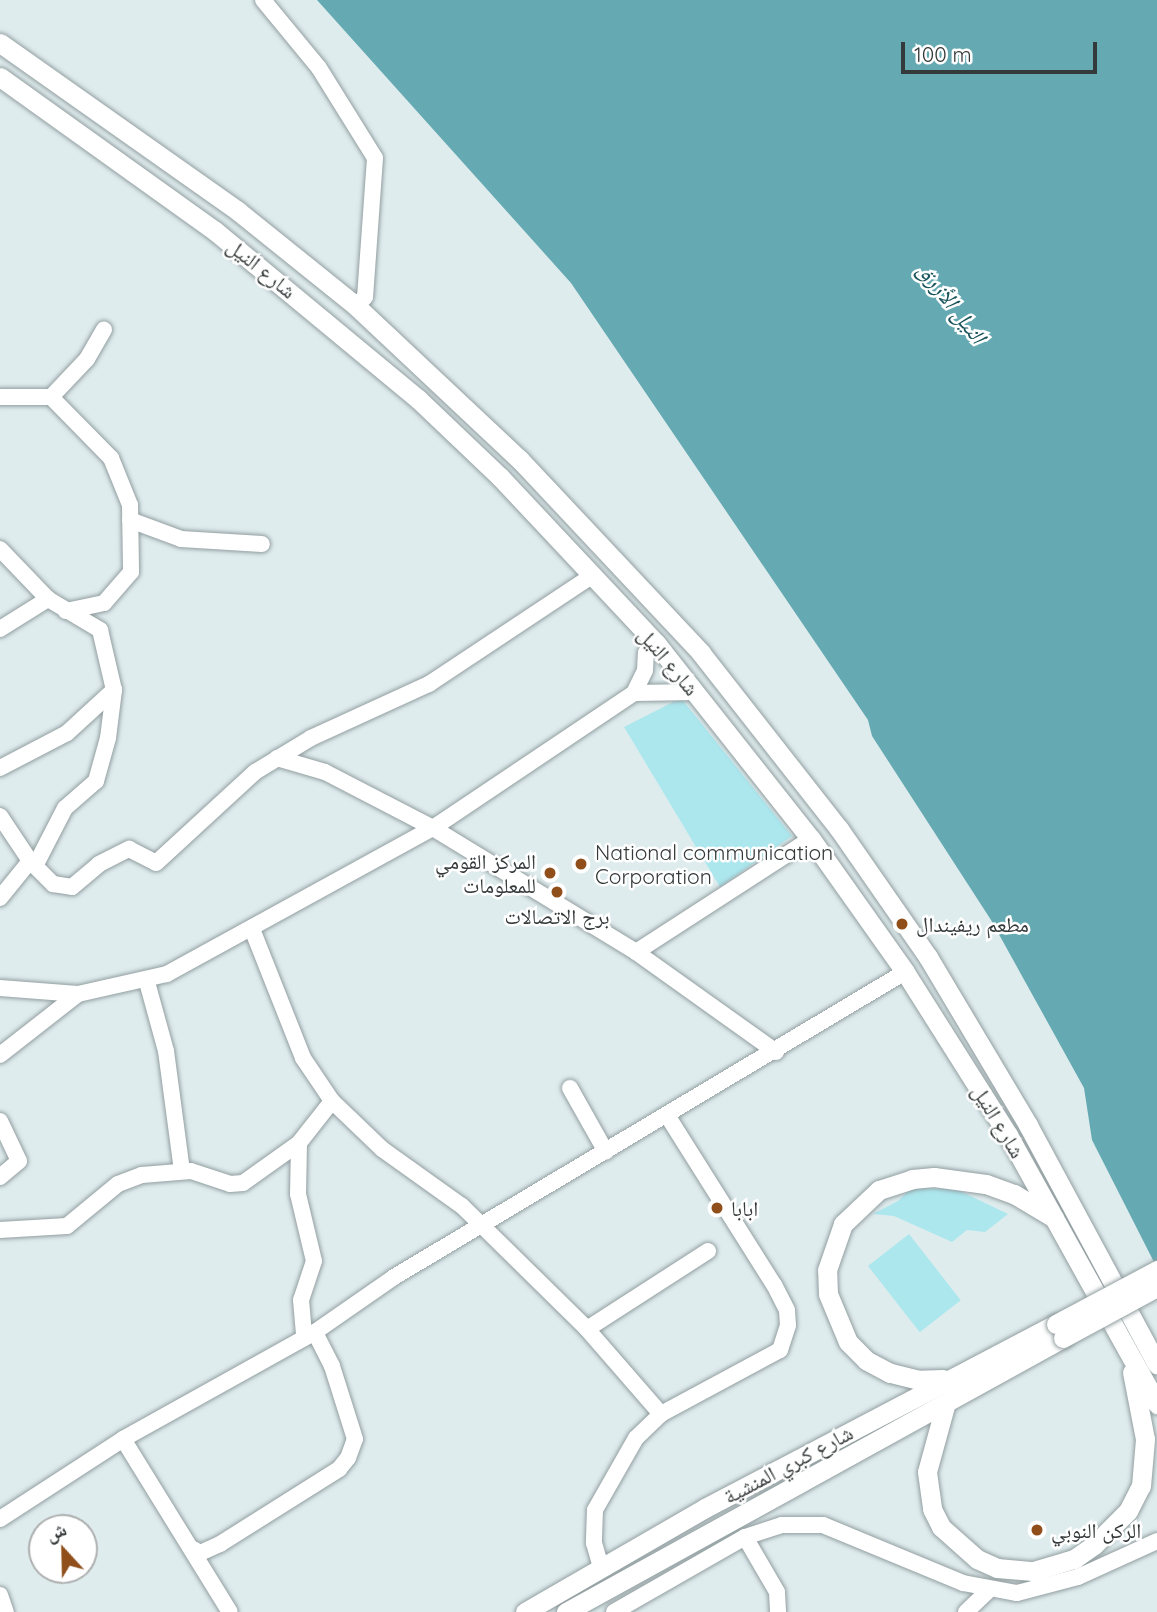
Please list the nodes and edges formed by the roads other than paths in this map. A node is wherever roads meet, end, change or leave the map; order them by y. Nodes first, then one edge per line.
1 (263, 0) edge
2 (0, 43) edge
3 (0, 77) edge
4 (238, 211) junction
5 (215, 231) junction
6 (276, 242) junction
7 (255, 262) junction
8 (356, 306) junction
9 (104, 329) dead end
10 (0, 397) edge
11 (51, 397) junction
12 (130, 520) junction
13 (262, 544) dead end
14 (0, 550) edge
15 (593, 575) junction
16 (48, 599) junction
17 (66, 611) junction
18 (0, 629) edge
19 (656, 643) junction
20 (114, 690) junction
21 (696, 692) junction
22 (634, 693) junction
23 (0, 747) edge
24 (277, 758) junction
25 (5, 765) edge
26 (0, 816) edge
27 (433, 828) junction
28 (811, 839) junction
29 (32, 864) junction
30 (0, 898) edge
31 (252, 929) junction
32 (636, 952) junction
33 (905, 972) junction
34 (147, 982) junction
35 (0, 988) edge
36 (78, 994) junction
37 (776, 1052) junction
38 (0, 1055) edge
39 (570, 1088) dead end
40 (331, 1101) junction
41 (667, 1115) junction
42 (0, 1121) edge
43 (299, 1143) junction
44 (606, 1152) junction
45 (182, 1171) junction
46 (0, 1177) edge
47 (1056, 1220) junction
48 (481, 1226) junction
49 (0, 1230) edge
50 (708, 1251) dead end
51 (1157, 1270) edge
52 (1157, 1287) edge
53 (587, 1329) junction
54 (1059, 1331) junction
55 (310, 1335) junction
56 (1126, 1348) junction
57 (1157, 1365) edge
58 (951, 1379) junction
59 (1157, 1404) edge
60 (945, 1406) junction
61 (661, 1414) junction
62 (123, 1439) junction
63 (0, 1519) edge
64 (745, 1537) junction
65 (1157, 1541) edge
66 (193, 1549) junction
67 (601, 1567) junction
68 (988, 1591) junction
69 (0, 1595) edge
70 (6, 1612) edge
71 (230, 1612) edge
72 (525, 1612) edge
73 (566, 1612) edge
74 (614, 1612) edge
75 (778, 1612) edge
76 (966, 1612) edge

1 - 8 street
2 - 4 main road, شارع النيل
3 - 5 main road, شارع النيل
4 - 5 main road
4 - 6 main road, شارع النيل
5 - 7 main road, شارع النيل
6 - 7 main road
6 - 8 main road, شارع النيل
7 - 15 main road, شارع النيل
8 - 57 main road, شارع النيل
9 - 11 street
10 - 11 street
11 - 12 street
12 - 13 street
12 - 17 street
14 - 16 street
15 - 19 main road, شارع النيل
15 - 24 street
16 - 17 street
16 - 18 street
17 - 20 street
19 - 21 main road, شارع النيل
19 - 22 street
20 - 25 street
20 - 29 street
21 - 22 street
21 - 28 main road, شارع النيل
22 - 27 street
23 - 25 street
24 - 27 street
24 - 29 street
26 - 29 street
27 - 31 street
27 - 32 street
28 - 32 street
28 - 33 main road, شارع النيل
29 - 30 street
31 - 34 street
31 - 40 street
32 - 37 street
33 - 37 street
33 - 47 main road, شارع النيل
34 - 36 street
34 - 45 street
35 - 36 street
36 - 38 street
37 - 41 street
39 - 44 street
40 - 43 street
40 - 48 street
41 - 44 street
41 - 61 street
42 - 46 street
43 - 45 street
43 - 55 street
44 - 48 street
45 - 49 street
47 - 56 main road, شارع النيل
47 - 58 main road
48 - 53 street
48 - 55 street
50 - 53 street
51 - 54 main road, bridge
52 - 54 main road, bridge
53 - 61 street
54 - 58 main road, شارع كبري المنشية
54 - 60 main road, شارع كبري المنشية
55 - 62 street
55 - 66 street
56 - 59 main road, شارع النيل
56 - 60 main road
58 - 67 main road, شارع كبري المنشية
60 - 73 main road, شارع كبري المنشية
61 - 67 street
62 - 63 street
62 - 66 street
64 - 68 street
64 - 74 street
64 - 75 street
65 - 68 street
66 - 71 street
67 - 72 main road, شارع كبري المنشية
68 - 76 street
69 - 70 street

